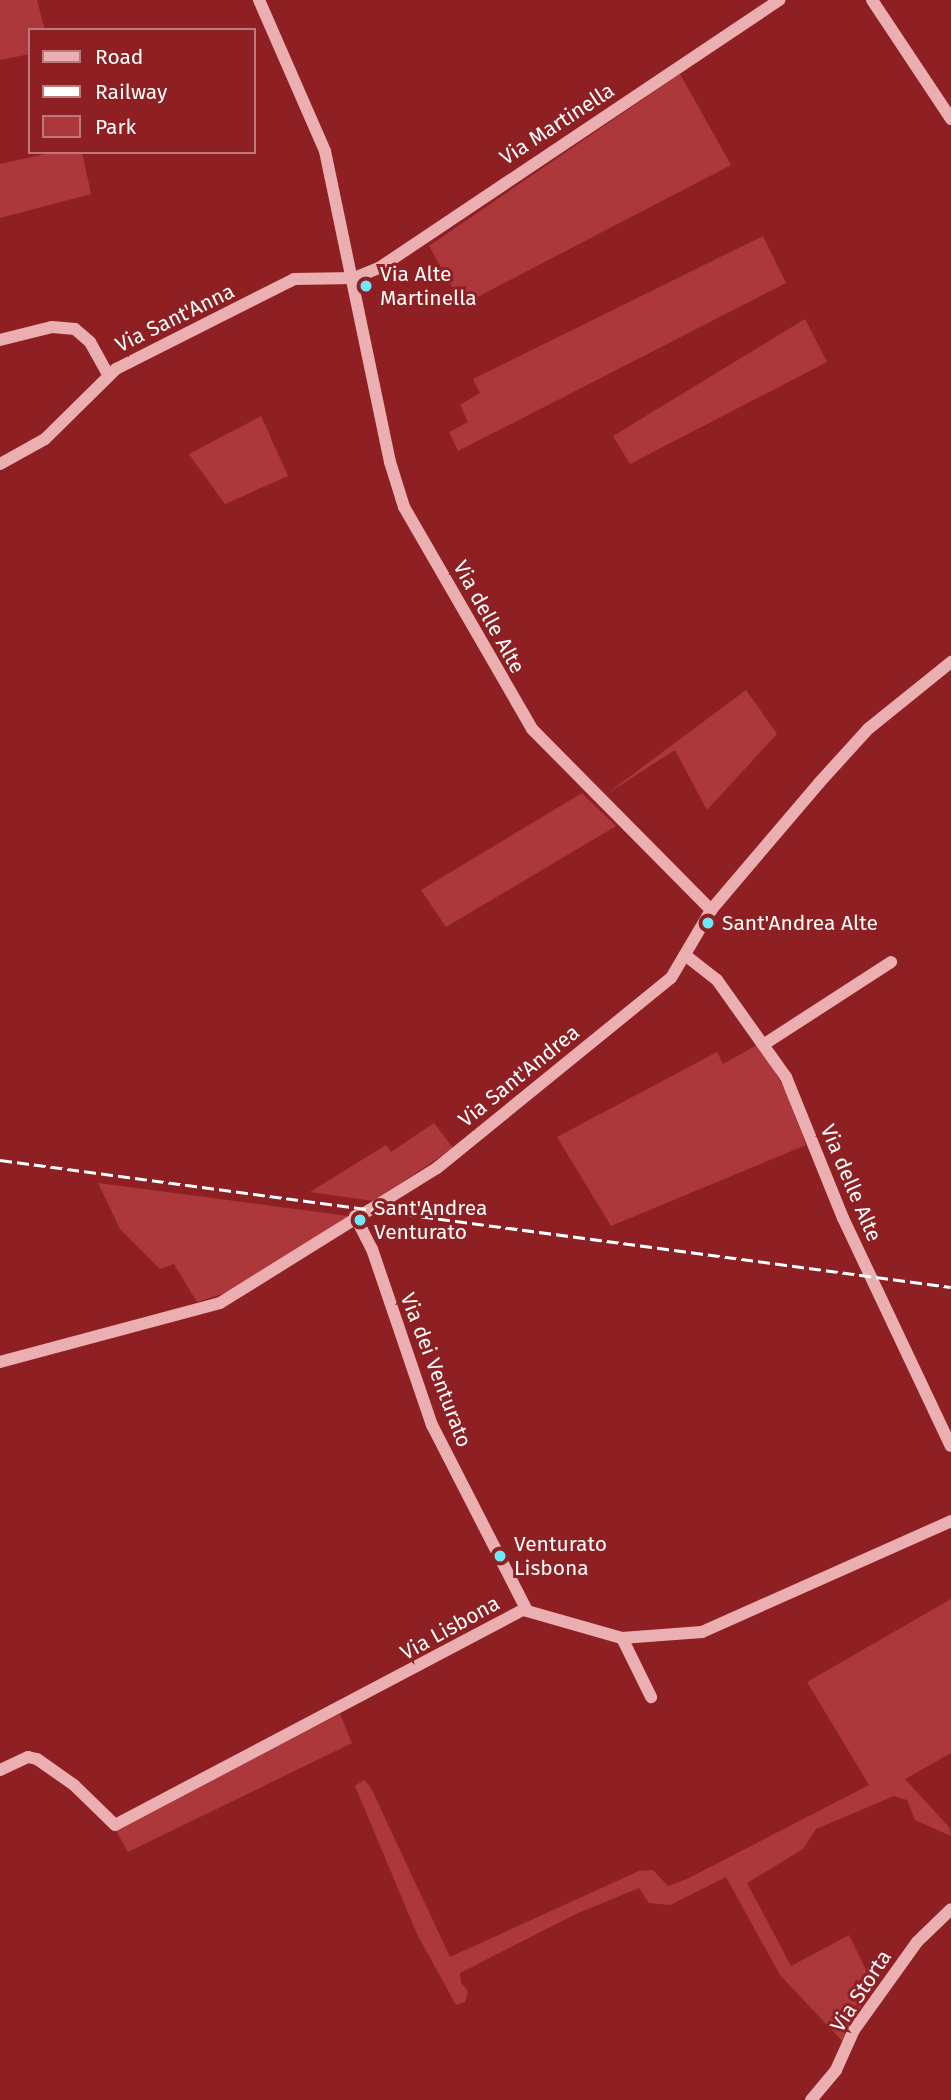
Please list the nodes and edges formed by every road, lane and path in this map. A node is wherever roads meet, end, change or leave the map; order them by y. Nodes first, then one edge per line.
1 (259, 0) edge
2 (779, 0) edge
3 (872, 0) edge
4 (951, 119) edge
5 (354, 278) junction
6 (0, 340) edge
7 (108, 374) junction
8 (0, 464) edge
9 (951, 662) edge
10 (711, 910) junction
11 (685, 955) junction
12 (891, 962) dead end
13 (766, 1043) junction
14 (355, 1216) junction
15 (0, 1362) edge
16 (951, 1446) edge
17 (951, 1521) edge
18 (525, 1609) junction
19 (621, 1638) junction
20 (651, 1697) dead end
21 (0, 1770) edge
22 (951, 1909) edge
23 (811, 2100) edge

1 - 5 street, Via delle Alte
2 - 5 street, Via Martinella
3 - 4 street
5 - 7 street, Via Sant'Anna
5 - 10 street, Via delle Alte
6 - 7 street
7 - 8 street, Via Sant'Anna
9 - 10 street, Via Sant'Andrea
10 - 11 street, Via Sant'Andrea
11 - 13 street, Via delle Alte
11 - 14 street, Via Sant'Andrea
12 - 13 street
13 - 16 street, Via delle Alte
14 - 15 street, Via Sant'Andrea
14 - 18 street, Via dei Venturato
17 - 19 street, Via Lisbona
18 - 19 street, Via Lisbona
18 - 21 street, Via Lisbona
19 - 20 street
22 - 23 street, Via Storta

